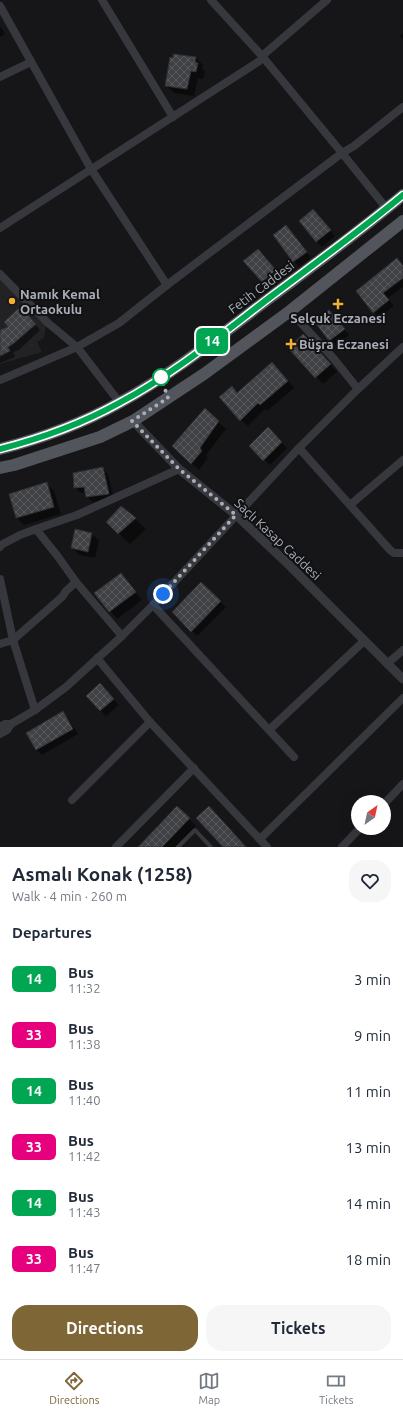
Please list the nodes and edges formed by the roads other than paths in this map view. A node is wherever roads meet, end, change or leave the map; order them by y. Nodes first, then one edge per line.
1 (102, 0) edge
2 (211, 0) edge
3 (327, 0) edge
4 (0, 6) edge
5 (263, 57) junction
6 (32, 62) junction
7 (0, 77) edge
8 (403, 107) edge
9 (173, 117) junction
10 (342, 153) junction
11 (91, 169) junction
12 (403, 196) edge
13 (387, 209) junction
14 (403, 221) edge
15 (0, 228) edge
16 (0, 274) edge
17 (167, 285) junction
18 (290, 311) junction
19 (77, 347) junction
20 (403, 347) edge
21 (0, 380) edge
22 (358, 389) junction
23 (120, 403) junction
24 (132, 421) junction
25 (298, 448) junction
26 (0, 449) edge
27 (403, 460) edge
28 (0, 468) edge
29 (179, 469) junction
30 (350, 505) junction
31 (236, 515) junction
32 (36, 529) junction
33 (0, 547) edge
34 (403, 553) edge
35 (0, 579) edge
36 (76, 582) junction
37 (153, 605) junction
38 (122, 636) junction
39 (13, 640) junction
40 (364, 641) junction
41 (0, 644) edge
42 (403, 650) edge
43 (97, 658) junction
44 (387, 664) junction
45 (403, 679) edge
46 (403, 698) edge
47 (35, 710) junction
48 (150, 722) junction
49 (11, 724) junction
50 (0, 727) edge
51 (269, 730) junction
52 (0, 734) edge
53 (294, 757) dead end
54 (194, 768) junction
55 (403, 784) edge
56 (391, 797) edge
57 (72, 800) dead end
58 (353, 835) edge
59 (260, 839) junction
60 (116, 847) edge
61 (178, 847) edge
62 (211, 847) edge
63 (267, 847) edge
64 (342, 847) edge

1 - 9 street
2 - 5 street
3 - 5 street
4 - 6 street
5 - 9 street
5 - 10 street
6 - 7 street
6 - 11 street
8 - 10 street
9 - 11 street
10 - 13 street
10 - 17 street
11 - 15 street
11 - 17 street
12 - 13 main road, Fetih Caddesi
13 - 23 main road, Fetih Caddesi
14 - 18 main road
16 - 19 street
17 - 19 street
18 - 22 street
18 - 24 main road
19 - 21 street
19 - 23 street
20 - 22 street
22 - 25 street
23 - 26 main road, Fetih Caddesi
24 - 28 main road
24 - 29 street, Saçlı Kasap Caddesi
25 - 30 street
25 - 31 street
27 - 30 street
29 - 31 street, Saçlı Kasap Caddesi
29 - 32 street
30 - 34 street
31 - 37 street
31 - 40 street, Saçlı Kasap Caddesi
32 - 33 street
32 - 36 street
35 - 39 street
36 - 38 street
36 - 39 street
37 - 38 street
37 - 51 street
38 - 43 street
39 - 41 street
39 - 47 street
40 - 44 street, Saçlı Kasap Caddesi
40 - 51 street
42 - 44 street
43 - 47 street
43 - 48 street
44 - 45 street, Saçlı Kasap Caddesi
46 - 59 street
47 - 49 street
48 - 54 street
48 - 57 street
49 - 50 street
49 - 52 street
51 - 53 street
54 - 59 street
54 - 60 street
55 - 56 street
58 - 64 street
59 - 63 street
61 - 62 lane

